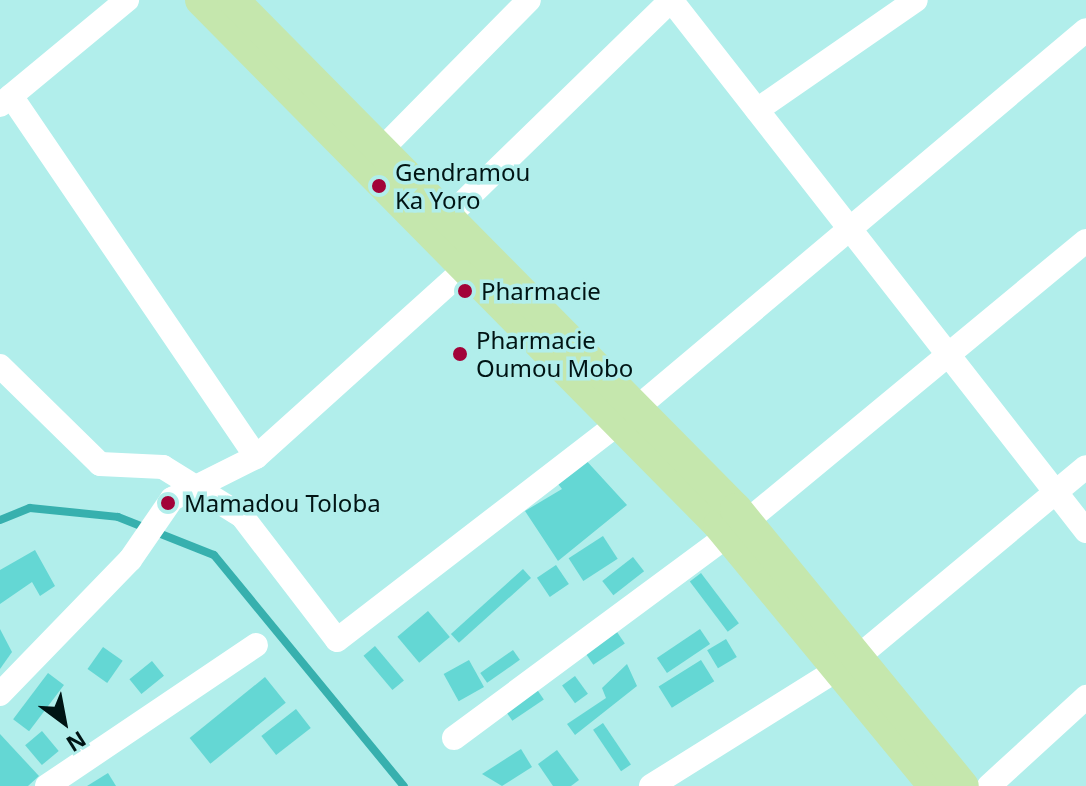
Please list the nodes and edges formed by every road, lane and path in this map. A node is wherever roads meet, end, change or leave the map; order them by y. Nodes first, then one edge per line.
1 (127, 0) edge
2 (201, 0) edge
3 (233, 0) edge
4 (529, 0) edge
5 (916, 0) edge
6 (1086, 30) edge
7 (5, 100) edge
8 (757, 110) junction
9 (380, 151) junction
10 (446, 219) junction
11 (847, 224) junction
12 (1086, 241) edge
13 (473, 263) junction
14 (950, 357) junction
15 (0, 366) edge
16 (626, 414) junction
17 (256, 457) junction
18 (1086, 467) edge
19 (196, 487) junction
20 (1058, 496) junction
21 (737, 528) junction
22 (1086, 531) edge
23 (256, 645) dead end
24 (849, 662) junction
25 (0, 694) edge
26 (1086, 697) edge
27 (454, 738) dead end
28 (47, 786) edge
29 (651, 786) edge
30 (934, 786) edge
31 (963, 786) edge
32 (989, 786) edge

1 - 7 street
2 - 13 main road
3 - 9 main road
4 - 9 street
5 - 8 street
6 - 11 street
7 - 17 street
8 - 10 street
8 - 11 street
9 - 10 main road
10 - 13 main road
11 - 14 street
11 - 16 street
12 - 14 street
13 - 16 main road
13 - 17 street
14 - 20 street
14 - 21 street
15 - 19 street
16 - 19 street
16 - 21 main road
17 - 19 street
18 - 20 street
19 - 25 street
20 - 22 street
20 - 24 street
21 - 24 main road
21 - 27 street
23 - 28 street
24 - 29 street
24 - 30 main road
24 - 31 main road
26 - 32 street

